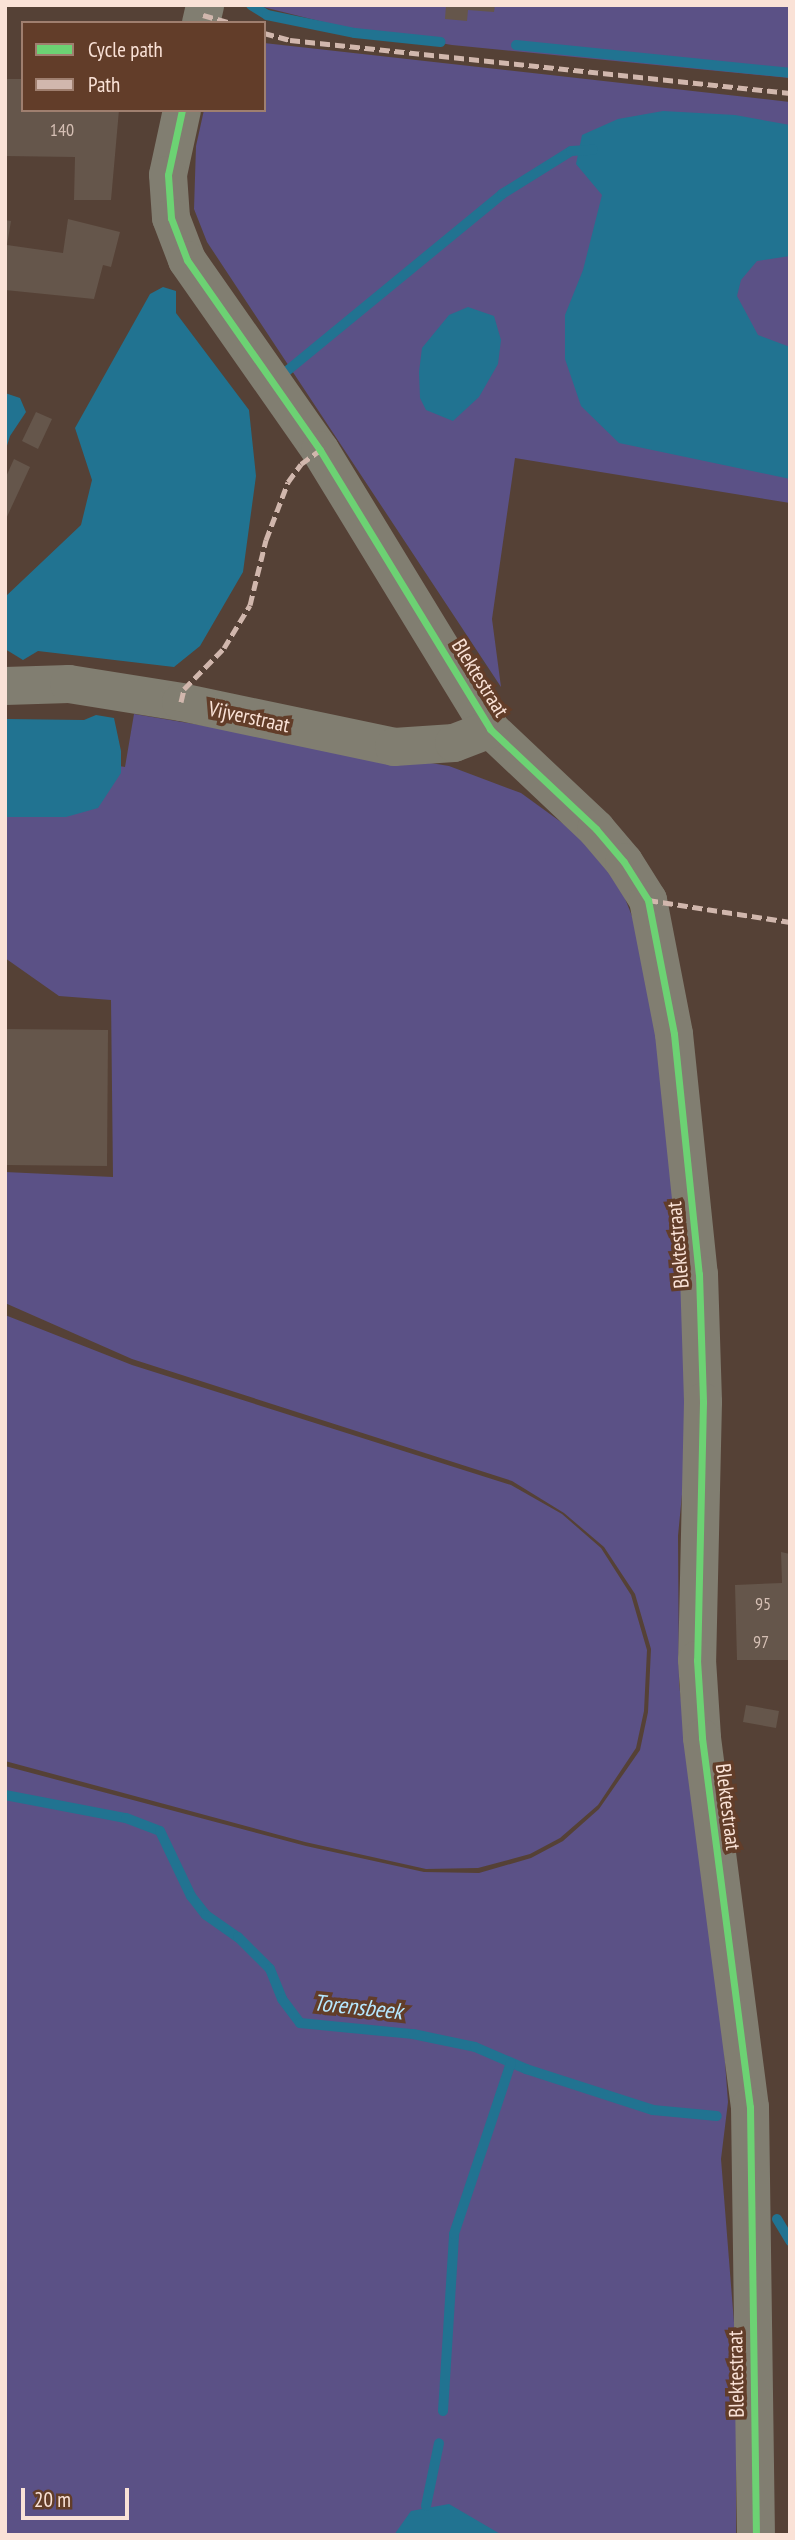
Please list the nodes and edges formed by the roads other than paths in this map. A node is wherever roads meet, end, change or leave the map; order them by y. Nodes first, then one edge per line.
1 (182, 112) edge
2 (5, 686) edge
3 (490, 729) junction
4 (756, 2535) edge

1 - 3 street, Blektestraat
2 - 3 street, Vijverstraat
3 - 4 street, Blektestraat

